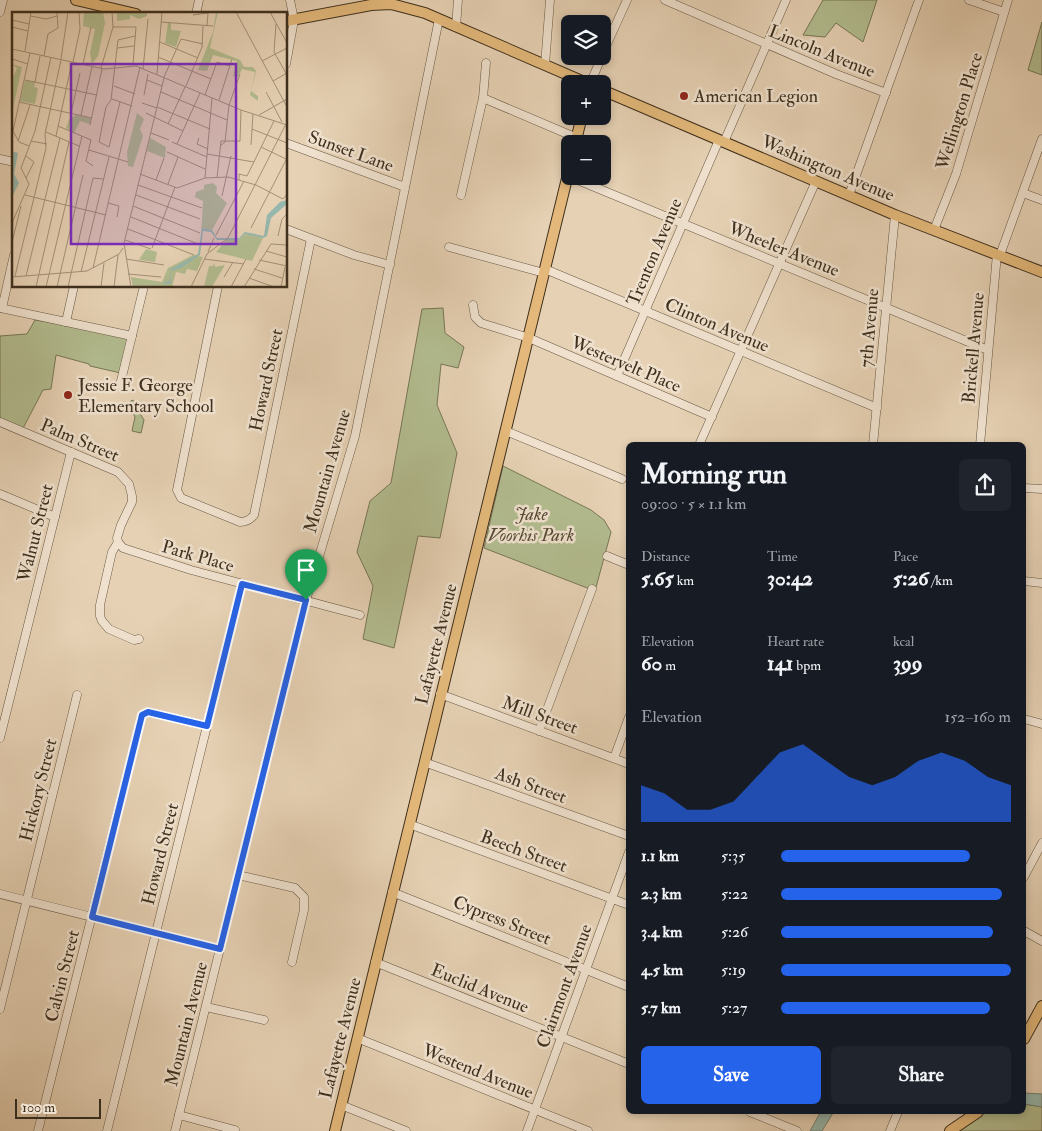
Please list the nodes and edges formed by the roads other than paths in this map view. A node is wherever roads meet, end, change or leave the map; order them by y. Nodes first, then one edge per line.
1 (3, 0) edge
2 (78, 0) edge
3 (290, 0) edge
4 (458, 0) edge
5 (550, 0) edge
6 (627, 0) edge
7 (665, 0) edge
8 (786, 0) edge
9 (919, 0) edge
10 (970, 0) edge
11 (1008, 0) edge
12 (391, 2) edge
13 (0, 12) edge
14 (128, 12) edge
15 (1004, 12) junction
16 (439, 19) junction
17 (290, 20) edge
18 (456, 27) junction
19 (611, 36) edge
20 (288, 42) edge
21 (767, 45) junction
22 (486, 62) dead end
23 (545, 65) junction
24 (568, 75) edge
25 (886, 93) junction
26 (611, 94) edge
27 (483, 98) junction
28 (563, 135) edge
29 (1042, 139) edge
30 (722, 141) junction
31 (288, 144) edge
32 (816, 181) junction
33 (566, 185) edge
34 (599, 185) edge
35 (405, 187) junction
36 (1023, 194) junction
37 (461, 195) dead end
38 (849, 195) junction
39 (1042, 200) edge
40 (895, 215) junction
41 (683, 224) junction
42 (288, 230) edge
43 (934, 230) junction
44 (311, 239) junction
45 (449, 246) dead end
46 (998, 255) junction
47 (12, 263) edge
48 (780, 264) junction
49 (390, 265) junction
50 (545, 271) junction
51 (1042, 272) edge
52 (74, 288) edge
53 (144, 288) edge
54 (218, 288) edge
55 (473, 305) dead end
56 (1, 308) edge
57 (886, 308) junction
58 (646, 311) junction
59 (66, 322) junction
60 (132, 336) junction
61 (529, 338) junction
62 (988, 350) junction
63 (741, 351) junction
64 (618, 376) junction
65 (120, 385) dead end
66 (877, 408) junction
67 (712, 417) junction
68 (0, 422) edge
69 (506, 431) junction
70 (700, 442) edge
71 (873, 442) edge
72 (980, 442) edge
73 (71, 452) junction
74 (622, 479) dead end
75 (1026, 488) edge
76 (1042, 489) edge
77 (0, 494) edge
78 (55, 517) junction
79 (118, 542) junction
80 (607, 556) dead end
81 (626, 564) edge
82 (1026, 581) edge
83 (1042, 583) edge
84 (242, 584) junction
85 (592, 589) dead end
86 (306, 600) junction
87 (360, 615) dead end
88 (139, 639) dead end
89 (440, 694) junction
90 (77, 695) dead end
91 (1026, 720) edge
92 (1042, 724) edge
93 (207, 726) junction
94 (626, 726) edge
95 (539, 731) junction
96 (0, 738) edge
97 (614, 758) junction
98 (424, 762) junction
99 (626, 763) edge
100 (409, 824) junction
101 (626, 835) edge
102 (1042, 843) edge
103 (626, 860) edge
104 (1026, 873) edge
105 (238, 875) junction
106 (392, 892) junction
107 (0, 894) edge
108 (612, 899) junction
109 (27, 901) junction
110 (626, 904) edge
111 (92, 917) junction
112 (1026, 932) edge
113 (156, 933) junction
114 (1042, 941) edge
115 (220, 949) junction
116 (292, 962) dead end
117 (375, 962) junction
118 (586, 970) junction
119 (626, 986) edge
120 (1042, 1006) edge
121 (206, 1007) junction
122 (0, 1009) edge
123 (264, 1020) dead end
124 (1026, 1035) edge
125 (561, 1037) junction
126 (357, 1038) junction
127 (626, 1063) edge
128 (341, 1105) junction
129 (535, 1110) junction
130 (755, 1114) edge
131 (897, 1114) edge
132 (975, 1114) edge
133 (179, 1115) junction
134 (235, 1130) dead end
135 (38, 1131) edge
136 (108, 1131) edge
137 (175, 1131) edge
138 (335, 1131) edge
139 (406, 1131) edge
140 (527, 1131) edge
141 (588, 1131) edge
142 (796, 1131) edge
143 (890, 1131) edge
144 (950, 1131) edge

1 - 13 street
2 - 14 main road
3 - 17 street
4 - 18 street
5 - 23 street
6 - 19 street
7 - 21 street, Lincoln Avenue
8 - 21 street, Trenton Avenue
9 - 25 street
10 - 15 street
11 - 15 street, Wellington Place
12 - 16 main road
12 - 17 main road
15 - 43 street, Wellington Place
16 - 18 main road
16 - 35 street, Mountain Avenue
17 - 20 street
18 - 23 main road
21 - 25 street, Lincoln Avenue
21 - 30 street, Trenton Avenue
22 - 27 street
23 - 24 main road
25 - 38 street
26 - 30 main road, Washington Avenue
27 - 28 street
27 - 37 street
29 - 36 street, Brickell Avenue
30 - 32 main road, Washington Avenue
30 - 41 street, Trenton Avenue
31 - 35 street, Sunset Lane
32 - 38 main road, Washington Avenue
32 - 48 street
33 - 50 main road, Lafayette Avenue
34 - 41 street, Wheeler Avenue
35 - 49 street, Mountain Avenue
36 - 39 street
36 - 46 street, Brickell Avenue
38 - 40 main road, Washington Avenue
40 - 43 main road, Washington Avenue
40 - 57 street, 7th Avenue
41 - 48 street, Wheeler Avenue
41 - 58 street, Trenton Avenue
42 - 44 street
43 - 46 main road, Washington Avenue
44 - 49 street
44 - 54 street, Howard Street
45 - 50 street, Clinton Avenue
46 - 51 main road, Washington Avenue
46 - 62 street, Brickell Avenue
47 - 56 street
48 - 57 street, Wheeler Avenue
48 - 63 street
49 - 86 street, Mountain Avenue
50 - 58 street, Clinton Avenue
50 - 61 main road, Lafayette Avenue
52 - 59 street
53 - 60 street
55 - 61 street, Westervelt Place
56 - 59 street
57 - 62 street, Wheeler Avenue
57 - 66 street, 7th Avenue
58 - 63 street, Clinton Avenue
58 - 64 street, Trenton Avenue
59 - 60 street
60 - 65 street
61 - 64 street, Westervelt Place
61 - 69 main road, Lafayette Avenue
62 - 72 street, Brickell Avenue
63 - 66 street, Clinton Avenue
63 - 67 street
64 - 67 street, Westervelt Place
66 - 71 street, 7th Avenue
67 - 70 street
68 - 73 street, Palm Street
69 - 74 street
69 - 89 main road, Lafayette Avenue
73 - 78 street, Walnut Street
73 - 79 street, Palm Street
75 - 76 street
77 - 78 street
78 - 96 street, Walnut Street
79 - 84 street, Park Place
79 - 88 street
80 - 81 street
82 - 83 street
84 - 86 street, Park Place
84 - 93 street, Howard Street
85 - 95 street
86 - 87 street, Park Place
86 - 105 street, Mountain Avenue
89 - 95 street, Mill Street
89 - 98 main road, Lafayette Avenue
90 - 109 street, Hickory Street
91 - 92 street
93 - 111 street, Calvin Street
93 - 113 street, Howard Street
94 - 97 street
95 - 97 street, Mill Street
97 - 99 street, Mill Street
98 - 100 main road, Lafayette Avenue
98 - 101 street, Ash Street
100 - 106 main road, Lafayette Avenue
100 - 108 street, Beech Street
102 - 104 street
103 - 108 street, Clairmont Avenue
105 - 115 street, Mountain Avenue
105 - 116 street
106 - 117 main road, Lafayette Avenue
106 - 118 street, Cypress Street
107 - 109 street
108 - 110 street, Beech Street
108 - 118 street, Clairmont Avenue
109 - 111 street
109 - 122 street, Hickory Street
111 - 113 street
111 - 135 street, Calvin Street
112 - 114 street
113 - 115 street
113 - 136 street, Howard Street
115 - 121 street, Mountain Avenue
117 - 125 street, Euclid Avenue
117 - 126 main road, Lafayette Avenue
118 - 119 street, Cypress Street
118 - 125 street, Clairmont Avenue
120 - 124 main road
121 - 123 street
121 - 133 street, Mountain Avenue
125 - 127 street, Euclid Avenue
125 - 129 street, Clairmont Avenue
126 - 128 main road, Lafayette Avenue
126 - 129 street, Westend Avenue
128 - 138 main road, Lafayette Avenue
128 - 139 street
129 - 140 street, Clairmont Avenue
129 - 141 street, Westend Avenue
130 - 142 street
131 - 143 street
132 - 144 main road
133 - 134 street
133 - 137 street, Mountain Avenue

